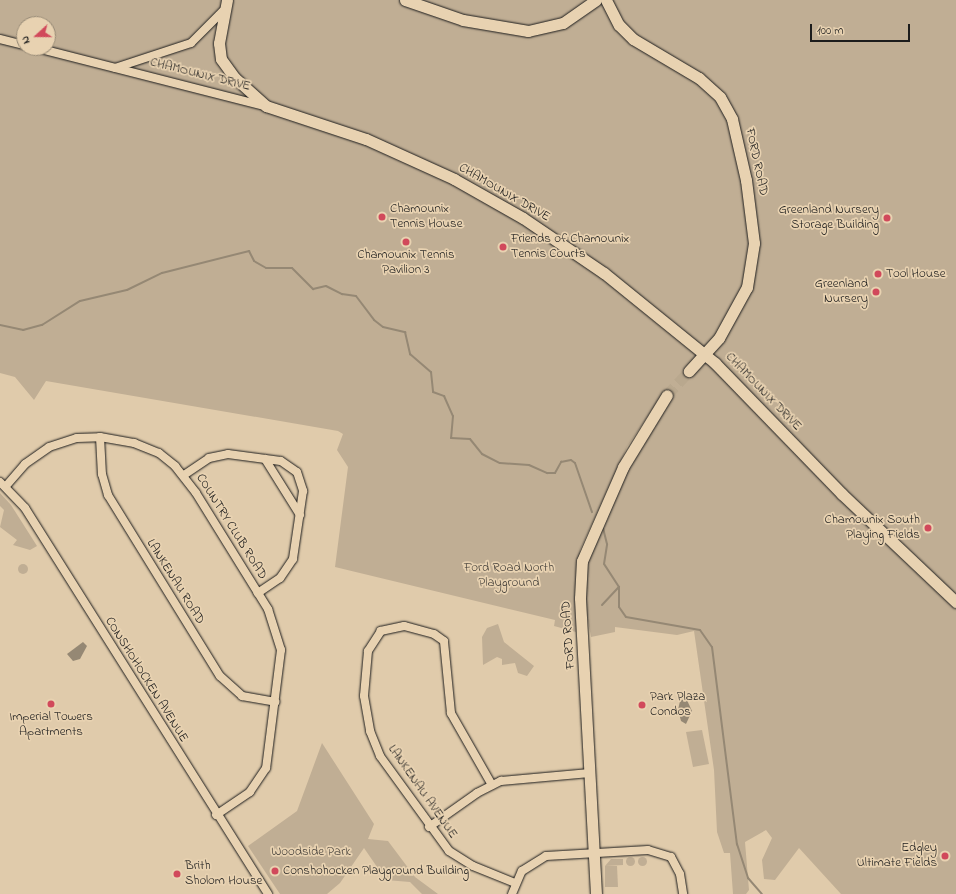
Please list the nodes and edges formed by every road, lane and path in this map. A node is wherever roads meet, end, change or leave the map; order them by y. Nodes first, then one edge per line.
1 (227, 0) edge
2 (405, 0) edge
3 (596, 0) edge
4 (606, 0) edge
5 (223, 11) junction
6 (0, 39) edge
7 (16, 43) edge
8 (56, 53) edge
9 (115, 68) junction
10 (266, 106) junction
11 (705, 354) junction
12 (689, 370) tunnel mouth
13 (667, 395) tunnel mouth
14 (100, 437) junction
15 (265, 459) junction
16 (184, 475) junction
17 (3, 484) edge
18 (300, 515) junction
19 (258, 593) junction
20 (956, 602) edge
21 (275, 702) junction
22 (590, 773) junction
23 (492, 785) junction
24 (216, 815) junction
25 (429, 827) junction
26 (594, 852) junction
27 (515, 883) junction
28 (268, 894) edge
29 (512, 894) edge
30 (596, 894) edge
31 (683, 894) edge

1 - 5 street
2 - 3 street
4 - 11 street, FORD ROAD
5 - 9 street
5 - 10 street
6 - 7 street
8 - 9 street, CHAMOUNIX DRIVE
9 - 10 street, CHAMOUNIX DRIVE
10 - 11 street, CHAMOUNIX DRIVE
11 - 12 street, FORD ROAD
11 - 20 street, CHAMOUNIX DRIVE
13 - 22 street, FORD ROAD
14 - 16 street, COUNTRY CLUB ROAD
14 - 17 street, COUNTRY CLUB ROAD
14 - 21 street, LANKENAU ROAD
15 - 16 street
15 - 18 street
15 - 18 street
16 - 19 street, COUNTRY CLUB ROAD
17 - 24 street, CONSHOHOCKEN AVENUE
18 - 19 street
19 - 21 street, COUNTRY CLUB ROAD
21 - 24 street, COUNTRY CLUB ROAD
22 - 23 street
22 - 26 street, FORD ROAD
23 - 25 street
23 - 25 street, LANKENAU AVENUE
24 - 28 street, CONSHOHOCKEN AVENUE
25 - 27 street, LANKENAU AVENUE
26 - 27 street
26 - 30 street, FORD ROAD
26 - 31 street
27 - 29 street

